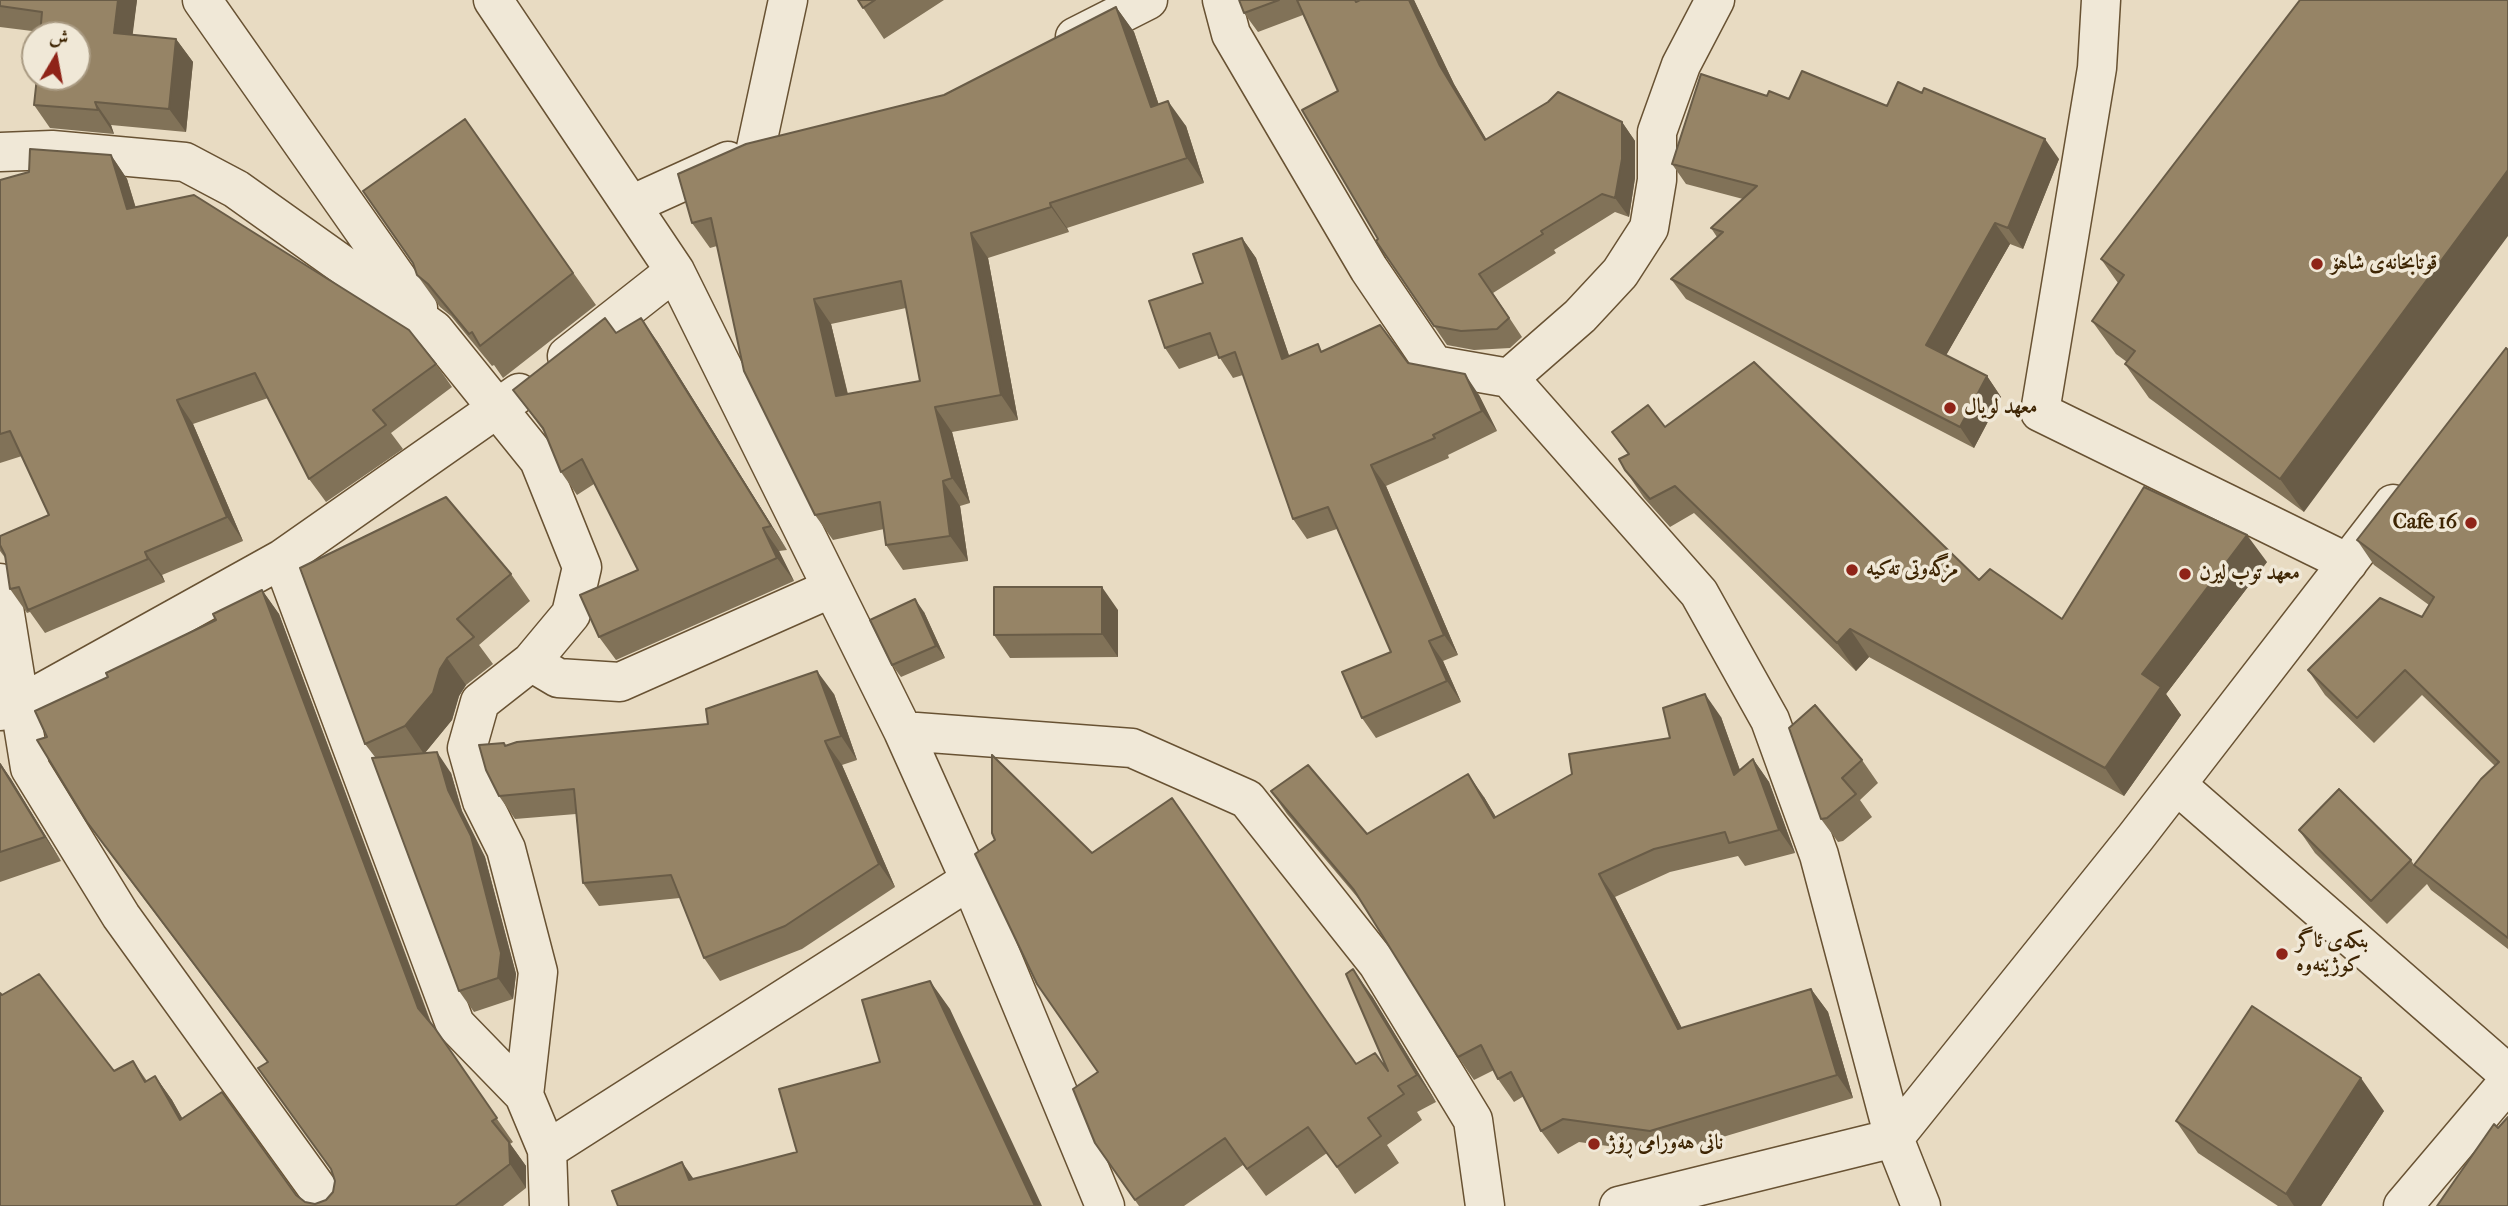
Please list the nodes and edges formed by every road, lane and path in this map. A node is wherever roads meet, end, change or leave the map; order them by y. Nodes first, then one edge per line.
1 (202, 0) edge
2 (493, 0) edge
3 (788, 0) edge
4 (1148, 0) edge
5 (1222, 0) edge
6 (1716, 0) edge
7 (2101, 0) edge
8 (1050, 50) edge
9 (795, 139) edge
10 (756, 148) junction
11 (0, 152) edge
12 (631, 205) junction
13 (675, 271) junction
14 (434, 330) junction
15 (1508, 378) junction
16 (499, 409) junction
17 (2415, 476) edge
18 (282, 559) junction
19 (2348, 563) junction
20 (0, 583) edge
21 (832, 588) junction
22 (531, 662) junction
23 (10, 708) edge
24 (904, 731) junction
25 (2177, 785) junction
26 (971, 880) junction
27 (2508, 1074) edge
28 (2508, 1082) edge
29 (524, 1095) junction
30 (1894, 1138) junction
31 (547, 1150) junction
32 (330, 1206) edge
33 (550, 1206) edge
34 (1105, 1206) edge
35 (1485, 1206) edge
36 (1619, 1206) edge
37 (1921, 1206) edge
38 (2403, 1206) edge

1 - 14 street
2 - 12 street
3 - 10 street
4 - 8 street
5 - 15 street
6 - 15 street
7 - 19 street
9 - 10 street
10 - 12 street
11 - 14 street
12 - 13 street
13 - 16 street
13 - 21 street
14 - 16 street
15 - 30 street
16 - 18 street
16 - 22 street
17 - 19 street
18 - 23 street
18 - 29 street
19 - 25 street
20 - 23 street
21 - 22 street
21 - 24 street
22 - 29 street
23 - 32 street
24 - 26 street
24 - 35 street
25 - 27 street
25 - 30 street
26 - 31 street
26 - 34 street
28 - 38 street
29 - 31 street
30 - 36 street
30 - 37 street
31 - 33 street

